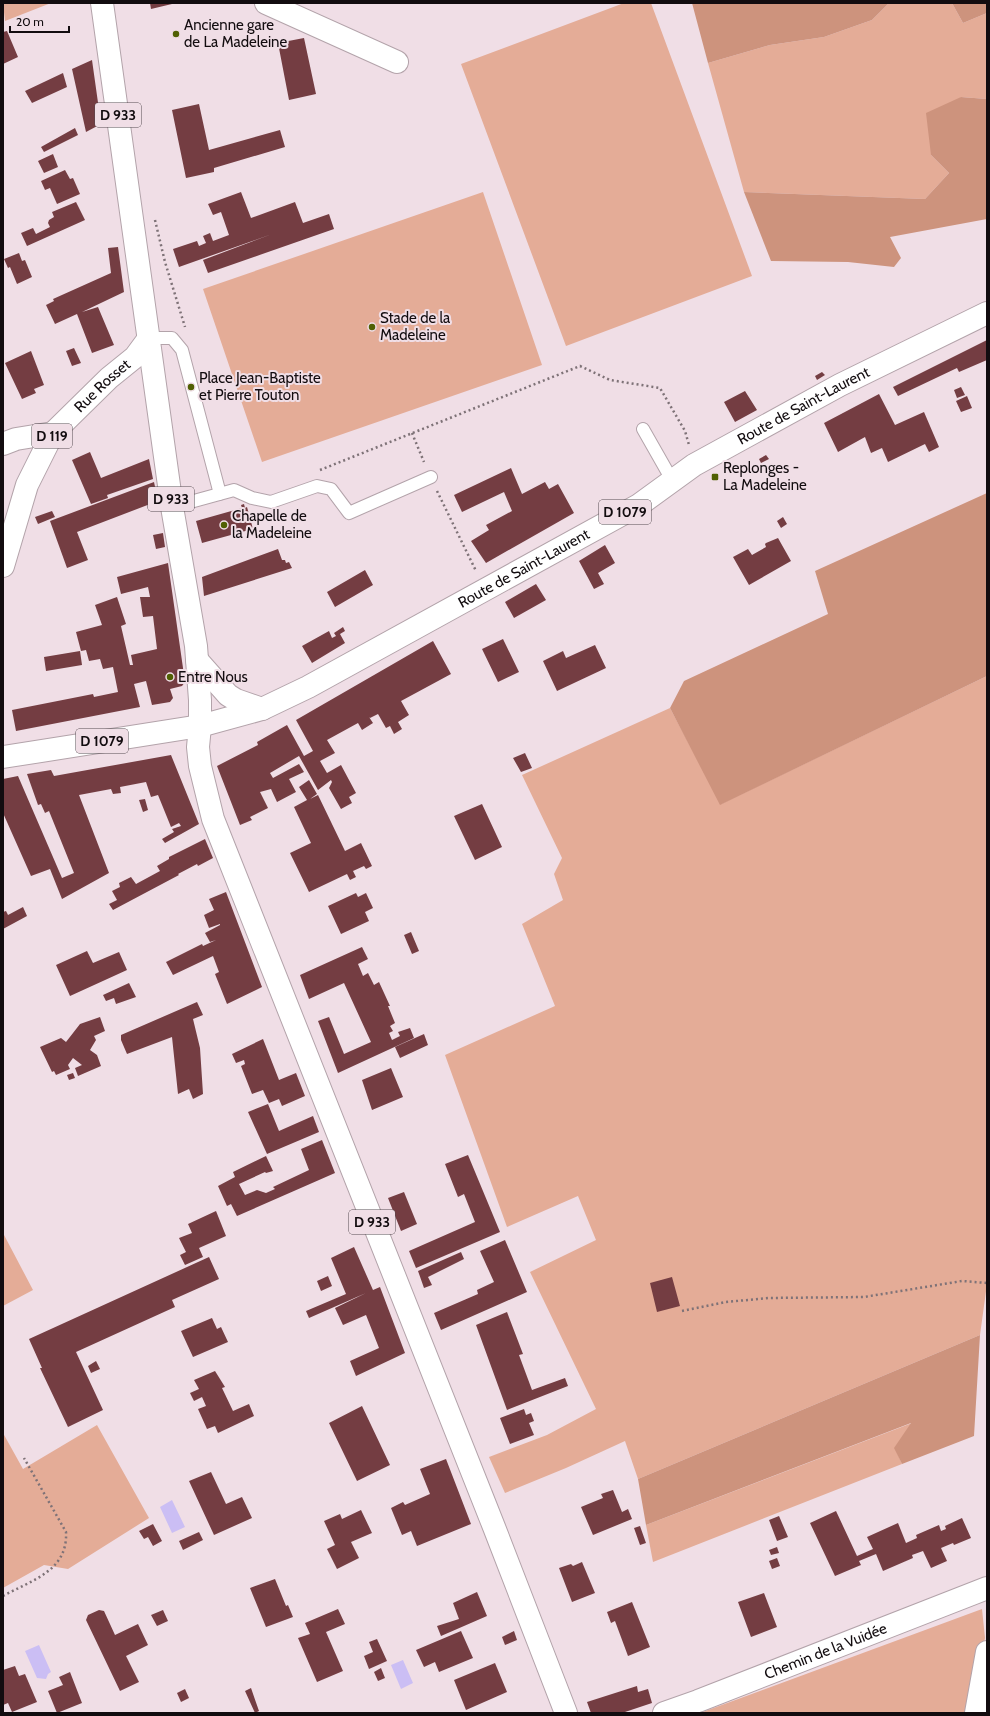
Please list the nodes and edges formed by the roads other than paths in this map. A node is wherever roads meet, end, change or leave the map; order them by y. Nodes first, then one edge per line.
1 (102, 3) edge
2 (266, 3) edge
3 (397, 62) dead end
4 (987, 313) edge
5 (149, 338) junction
6 (643, 429) dead end
7 (53, 433) junction
8 (3, 444) edge
9 (431, 477) road end
10 (672, 480) junction
11 (220, 494) junction
12 (172, 508) junction
13 (3, 566) edge
14 (197, 660) junction
15 (262, 709) junction
16 (200, 726) junction
17 (3, 757) edge
18 (987, 1588) edge
19 (987, 1652) edge
20 (566, 1713) edge
21 (664, 1713) edge
22 (976, 1713) edge

1 - 5 main road, D 933
2 - 3 main road
4 - 10 main road, Route de Saint-Laurent / D 1079
5 - 7 main road, Rue Rosset / D 119
5 - 11 lane
5 - 12 main road, D 933
6 - 10 lane
7 - 8 main road
7 - 13 main road, Rue Rosset / D 119
9 - 11 lane
10 - 15 main road, Route de Saint-Laurent / D 1079
11 - 12 lane
12 - 14 main road, D 933
14 - 15 main road
14 - 16 main road, D 933
15 - 16 main road, Route de Saint-Laurent / D 1079
16 - 17 main road, D 1079
16 - 20 main road, D 933
18 - 21 main road, Chemin de la Vuidée
19 - 22 main road

